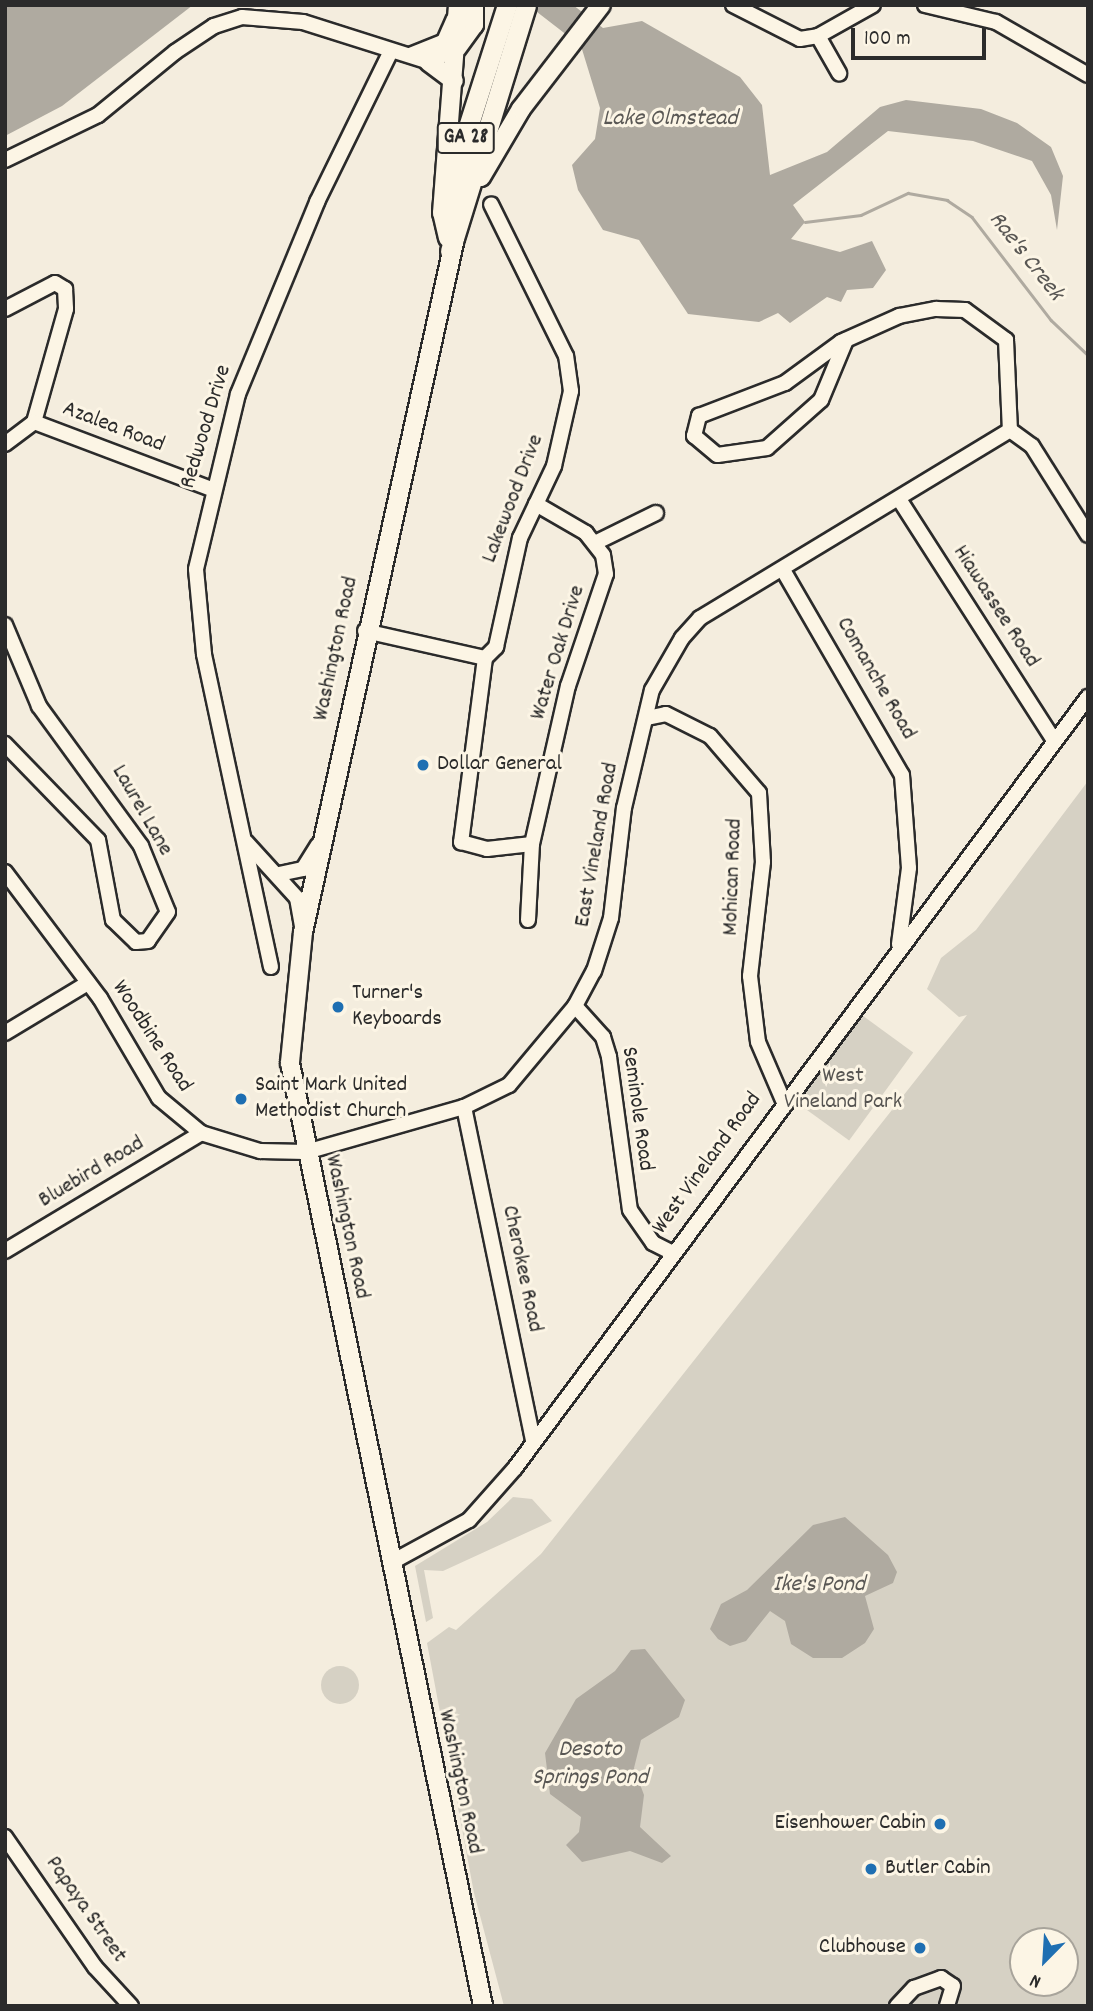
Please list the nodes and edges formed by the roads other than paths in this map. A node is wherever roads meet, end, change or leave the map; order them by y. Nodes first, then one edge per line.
1 (458, 5) edge
2 (474, 5) edge
3 (507, 5) edge
4 (526, 5) edge
5 (733, 5) edge
6 (873, 5) edge
7 (925, 5) edge
8 (599, 7) edge
9 (507, 31) junction
10 (818, 36) junction
11 (457, 48) junction
12 (391, 51) junction
13 (410, 55) junction
14 (429, 62) junction
15 (839, 73) dead end
16 (1088, 75) edge
17 (454, 81) junction
18 (5, 160) edge
19 (491, 204) dead end
20 (450, 251) junction
21 (5, 309) edge
22 (846, 340) junction
23 (34, 422) junction
24 (1010, 430) junction
25 (5, 444) edge
26 (211, 489) junction
27 (899, 499) junction
28 (536, 504) junction
29 (656, 513) dead end
30 (1088, 535) edge
31 (596, 543) junction
32 (783, 569) junction
33 (5, 625) edge
34 (365, 631) junction
35 (485, 658) junction
36 (1088, 697) edge
37 (647, 718) junction
38 (1054, 740) junction
39 (5, 744) edge
40 (325, 829) junction
41 (245, 841) junction
42 (532, 844) junction
43 (5, 872) edge
44 (279, 873) junction
45 (528, 920) dead end
46 (303, 932) junction
47 (899, 945) junction
48 (271, 967) dead end
49 (88, 983) junction
50 (575, 1006) junction
51 (5, 1033) edge
52 (783, 1100) junction
53 (464, 1107) junction
54 (201, 1133) junction
55 (306, 1152) junction
56 (5, 1251) edge
57 (671, 1252) junction
58 (533, 1440) junction
59 (392, 1562) junction
60 (5, 1837) edge
61 (131, 2006) edge
62 (484, 2006) edge
63 (897, 2006) edge
64 (947, 2006) edge

1 - 11 main road
1 - 13 street
2 - 11 main road
3 - 9 highway, GA 28
4 - 9 highway, GA 28
5 - 10 street
6 - 10 street
7 - 16 street
8 - 20 main road
9 - 20 highway, GA 28
10 - 15 street
11 - 14 street
11 - 17 main road
12 - 13 street
12 - 18 street
12 - 26 street, Redwood Drive
13 - 14 street
14 - 17 main road
17 - 20 main road
19 - 28 street, Lakewood Drive
20 - 34 main road, Washington Road / GA 28
21 - 23 street
22 - 22 street
22 - 24 street
23 - 25 street, Azalea Road
23 - 26 street, Azalea Road
24 - 27 street, East Vineland Road
24 - 30 street
26 - 41 street, Redwood Drive
27 - 32 street, East Vineland Road
27 - 38 street, Hiawassee Road
28 - 31 street
28 - 35 street, Lakewood Drive
29 - 31 street
31 - 42 street, Water Oak Drive
32 - 37 street, East Vineland Road
32 - 47 street, Comanche Road
33 - 39 street, Laurel Lane
34 - 35 street
34 - 40 main road, Washington Road / GA 28
35 - 42 street
36 - 38 street, West Vineland Road
37 - 50 street, East Vineland Road
37 - 52 street, Mohican Road
38 - 47 street, West Vineland Road
40 - 44 street
40 - 46 main road, Washington Road / GA 28
41 - 44 street
41 - 48 street, Redwood Drive
42 - 45 street, Water Oak Drive
43 - 49 street, Woodbine Road
44 - 46 street
46 - 55 main road, Washington Road / GA 28
47 - 52 street, West Vineland Road
49 - 51 street
49 - 54 street, Woodbine Road
50 - 53 street, East Vineland Road
50 - 57 street, Seminole Road
52 - 57 street, West Vineland Road
53 - 55 street, East Vineland Road
53 - 58 street, Cherokee Road
54 - 55 street, Woodbine Road
54 - 56 street, Bluebird Road
55 - 59 main road, Washington Road / GA 28
57 - 58 street, West Vineland Road
58 - 59 street, West Vineland Road
59 - 62 main road, Washington Road / GA 28
60 - 61 street, Papaya Street
63 - 64 street

